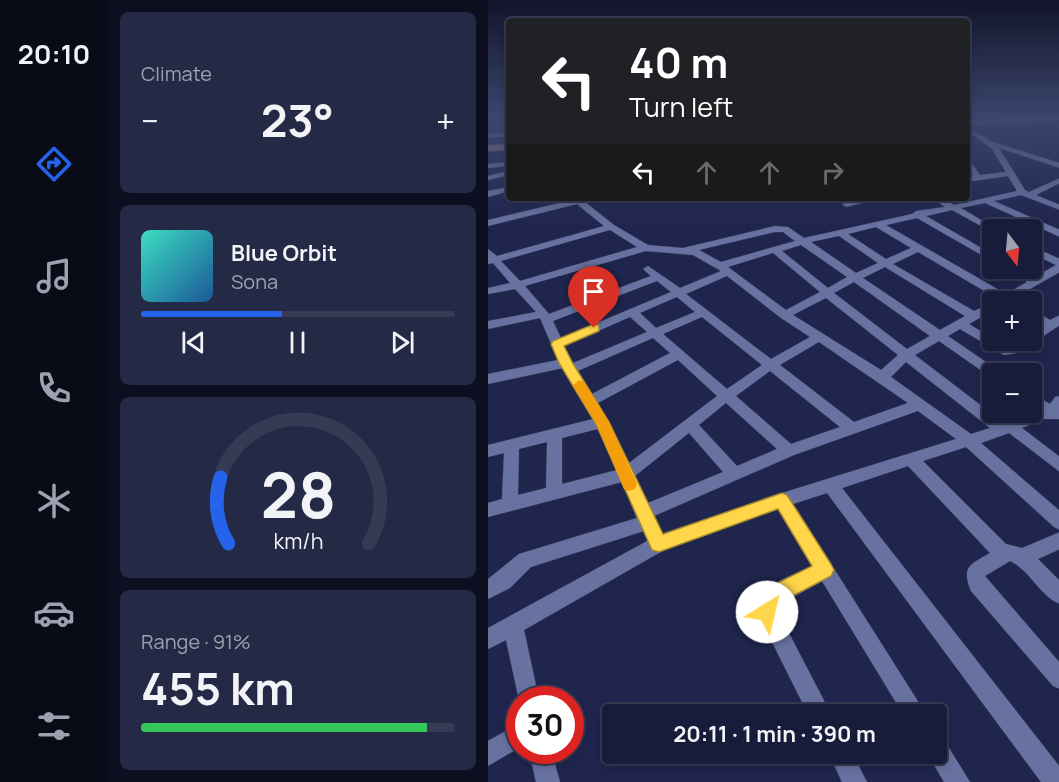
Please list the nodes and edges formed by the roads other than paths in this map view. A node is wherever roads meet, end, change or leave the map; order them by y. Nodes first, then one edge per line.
1 (997, 153) edge
2 (1022, 153) edge
3 (506, 164) edge
4 (970, 164) edge
5 (488, 166) edge
6 (1060, 166) edge
7 (1011, 173) junction
8 (506, 174) edge
9 (488, 178) edge
10 (978, 178) junction
11 (970, 179) edge
12 (1060, 180) edge
13 (506, 190) edge
14 (488, 194) edge
15 (1026, 194) junction
16 (985, 200) junction
17 (570, 201) edge
18 (579, 201) edge
19 (862, 201) edge
20 (940, 201) edge
21 (846, 204) dead end
22 (949, 207) junction
23 (1060, 208) edge
24 (916, 214) junction
25 (488, 224) edge
26 (877, 224) junction
27 (982, 224) edge
28 (611, 227) junction
29 (840, 233) junction
30 (1060, 234) edge
31 (804, 241) junction
32 (646, 248) junction
33 (774, 249) junction
34 (917, 249) junction
35 (685, 250) junction
36 (982, 252) edge
37 (1042, 255) edge
38 (490, 258) edge
39 (884, 263) junction
40 (1060, 265) edge
41 (724, 269) junction
42 (854, 278) junction
43 (1030, 279) edge
44 (1034, 281) junction
45 (518, 285) junction
46 (488, 291) edge
47 (990, 291) edge
48 (1019, 291) edge
49 (677, 293) junction
50 (826, 293) junction
51 (982, 311) edge
52 (631, 312) junction
53 (702, 313) junction
54 (785, 315) junction
55 (973, 316) junction
56 (545, 317) junction
57 (1055, 322) edge
58 (961, 324) junction
59 (488, 325) edge
60 (1042, 331) edge
61 (652, 333) junction
62 (937, 335) junction
63 (819, 337) junction
64 (982, 337) edge
65 (557, 344) junction
66 (908, 354) junction
67 (677, 355) junction
68 (770, 365) junction
69 (568, 366) junction
70 (982, 366) edge
71 (882, 377) junction
72 (488, 379) edge
73 (726, 396) junction
74 (588, 402) junction
75 (1042, 403) edge
76 (918, 405) junction
77 (1057, 409) edge
78 (602, 422) junction
79 (689, 424) junction
80 (850, 427) junction
81 (1007, 428) junction
82 (555, 435) junction
83 (968, 440) junction
84 (512, 445) junction
85 (488, 451) edge
86 (789, 451) junction
87 (911, 459) junction
88 (1060, 466) edge
89 (735, 474) junction
90 (625, 475) junction
91 (832, 486) junction
92 (554, 493) junction
93 (782, 500) junction
94 (510, 504) junction
95 (488, 510) edge
96 (646, 518) junction
97 (1060, 522) edge
98 (1060, 540) edge
99 (659, 544) junction
100 (1003, 554) junction
101 (1022, 557) junction
102 (824, 570) junction
103 (488, 590) edge
104 (1060, 595) edge
105 (513, 625) junction
106 (488, 639) edge
107 (1060, 679) edge
108 (525, 686) edge
109 (815, 704) edge
110 (909, 704) edge
111 (506, 743) edge
112 (488, 754) edge
113 (544, 764) edge
114 (846, 764) edge
115 (946, 764) edge
116 (548, 782) edge
117 (855, 782) edge
118 (958, 782) edge
119 (1056, 782) edge

1 - 7 street
2 - 6 street
3 - 5 street
4 - 10 street
7 - 10 street
7 - 15 street
8 - 9 street
10 - 11 street
12 - 15 street
13 - 14 street
15 - 16 street
15 - 23 street
16 - 22 street
16 - 30 street
17 - 25 street
18 - 28 street
19 - 21 street
20 - 22 street
22 - 24 street
22 - 27 street
24 - 26 street
24 - 36 street
26 - 29 street
26 - 34 street
28 - 32 street
28 - 38 street
29 - 31 street
29 - 39 street
31 - 33 street
31 - 35 street
31 - 42 street
32 - 35 street
32 - 45 street
33 - 41 street
33 - 50 street
34 - 39 street
34 - 47 street
35 - 41 street
37 - 40 street
38 - 45 street
39 - 42 street
39 - 55 street
40 - 44 street
41 - 49 street
41 - 54 street
42 - 50 street
42 - 62 street
43 - 44 street
44 - 48 street
45 - 46 street
45 - 56 street
49 - 52 street
49 - 53 street
49 - 56 street
50 - 54 street
50 - 66 street
51 - 55 street
52 - 61 street
52 - 65 street
53 - 61 street
53 - 68 street
54 - 63 street
55 - 58 street
56 - 59 street
56 - 65 street
57 - 60 street
58 - 62 street
58 - 64 street
61 - 67 street
61 - 69 street
62 - 66 street
62 - 70 street
63 - 68 street
63 - 71 street
65 - 69 street
66 - 71 street
66 - 81 street
67 - 73 street
67 - 74 street
68 - 73 street
68 - 80 street
69 - 72 street
69 - 74 street
71 - 76 street
73 - 79 street
73 - 86 street
74 - 78 street
75 - 77 street
76 - 80 street
76 - 83 street
77 - 81 street
78 - 82 street
78 - 90 street
79 - 89 street
79 - 90 street
80 - 86 street
81 - 83 street
81 - 88 street
82 - 84 street
82 - 92 street
83 - 87 street
83 - 97 street
84 - 85 street
84 - 94 street
86 - 89 street
87 - 91 street
87 - 100 street
89 - 96 street
90 - 92 street
90 - 96 street
91 - 93 street
91 - 119 street
92 - 94 street
93 - 99 street
93 - 102 street
94 - 95 street
96 - 99 street
96 - 103 street
98 - 101 street
99 - 105 street
100 - 101 street
100 - 107 street
101 - 104 street
102 - 109 street
102 - 110 street
105 - 106 street
105 - 108 street
111 - 112 street
113 - 116 street
114 - 117 street
115 - 118 street

